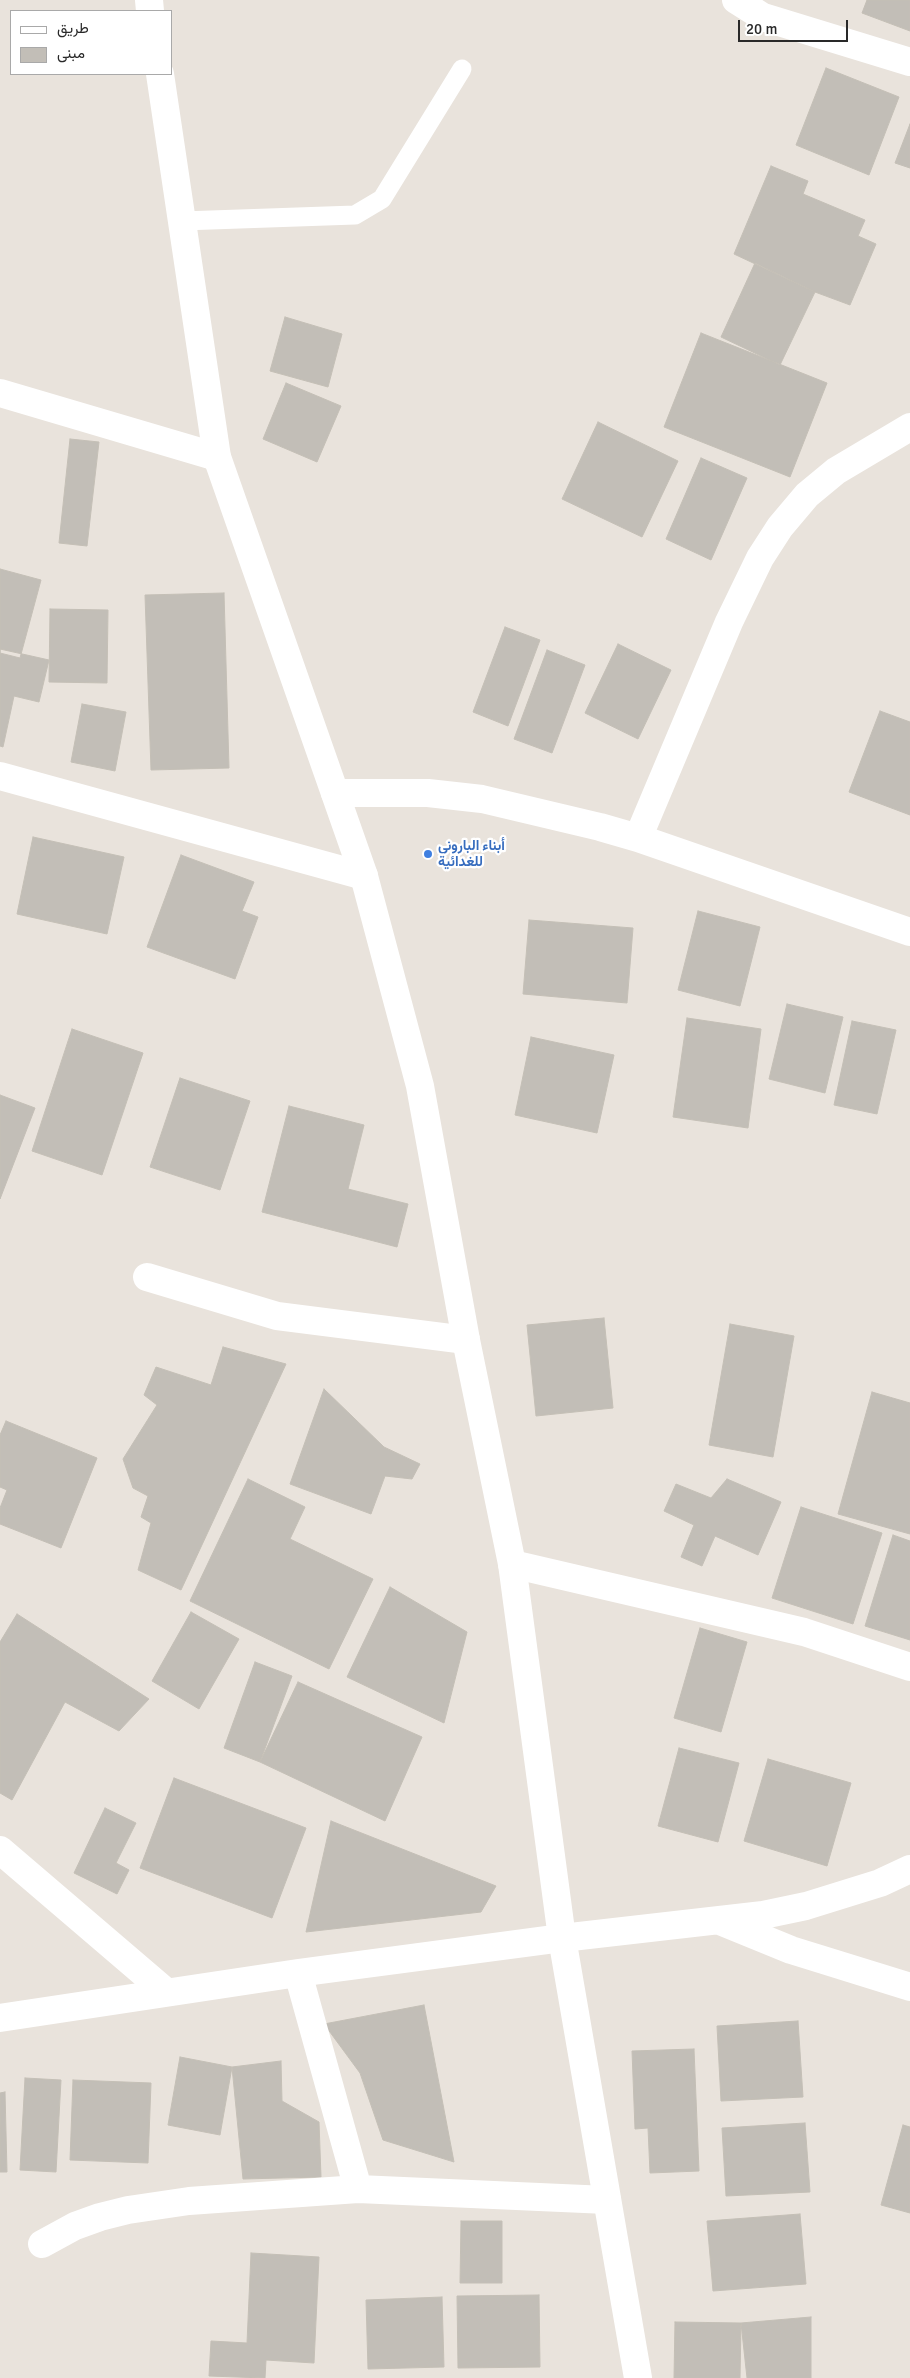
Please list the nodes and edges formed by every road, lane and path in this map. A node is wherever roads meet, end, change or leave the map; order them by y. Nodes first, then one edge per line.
1 (736, 0) edge
2 (910, 62) edge
3 (462, 69) dead end
4 (160, 75) edge
5 (182, 221) junction
6 (0, 393) edge
7 (910, 427) edge
8 (217, 458) junction
9 (0, 776) edge
10 (335, 793) junction
11 (638, 838) junction
12 (364, 876) junction
13 (910, 932) edge
14 (147, 1277) dead end
15 (466, 1340) junction
16 (512, 1564) junction
17 (910, 1667) edge
18 (0, 1850) edge
19 (910, 1869) edge
20 (719, 1921) junction
21 (562, 1938) junction
22 (298, 1973) junction
23 (910, 1987) edge
24 (166, 1992) junction
25 (0, 2018) edge
26 (358, 2189) junction
27 (607, 2200) junction
28 (42, 2244) dead end
29 (638, 2378) edge

1 - 2 street
3 - 5 lane
4 - 5 street
5 - 8 street
6 - 8 street
7 - 11 street
8 - 10 street
9 - 12 street
10 - 11 street
10 - 12 street
11 - 13 street
12 - 15 street
14 - 15 street
15 - 16 street
16 - 17 street
16 - 21 street
18 - 24 street
19 - 20 street
20 - 21 street
20 - 23 street
21 - 22 street
21 - 27 street
22 - 24 street
22 - 26 street
24 - 25 street
26 - 27 street
26 - 28 street
27 - 29 street

